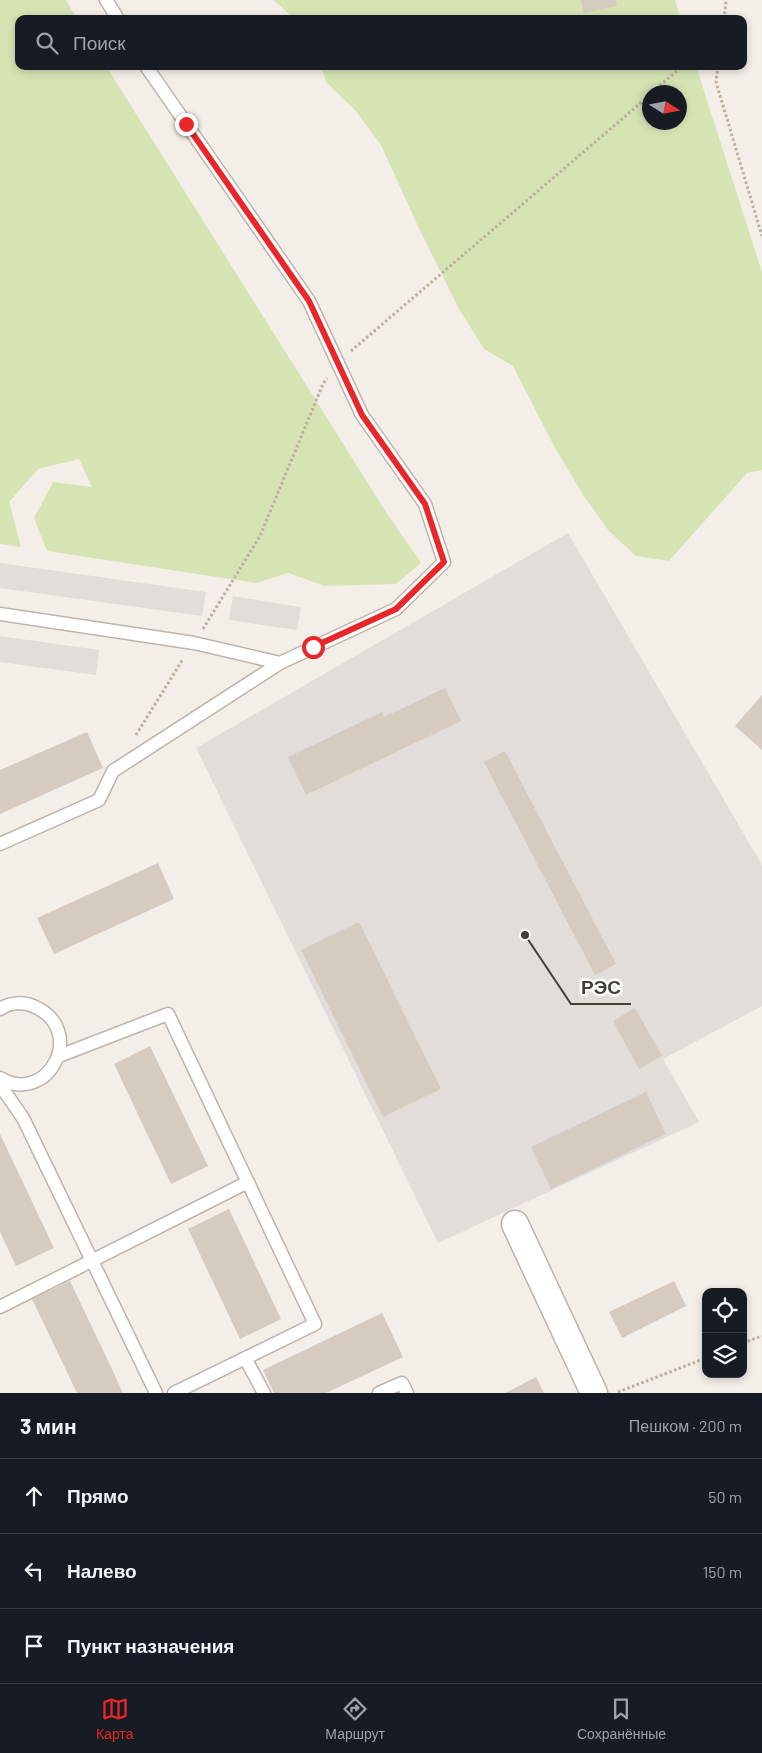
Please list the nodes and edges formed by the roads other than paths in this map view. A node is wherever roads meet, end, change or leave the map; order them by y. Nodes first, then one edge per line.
1 (106, 0) edge
2 (115, 15) edge
3 (149, 70) edge
4 (0, 614) edge
5 (280, 663) junction
6 (0, 844) edge
7 (0, 1009) edge
8 (59, 1056) junction
9 (0, 1078) edge
10 (0, 1085) edge
11 (248, 1182) junction
12 (514, 1224) dead end
13 (92, 1261) junction
14 (0, 1307) edge
15 (245, 1358) junction
16 (156, 1393) edge
17 (174, 1393) edge
18 (264, 1393) edge
19 (379, 1393) edge
20 (407, 1393) edge
21 (594, 1393) edge

1 - 2 lane
3 - 5 lane
4 - 5 lane
5 - 6 lane
7 - 8 lane
8 - 9 lane
8 - 11 lane
10 - 13 lane
11 - 13 lane
11 - 15 lane
12 - 21 street
13 - 14 lane
13 - 16 lane
15 - 17 lane
15 - 18 lane
19 - 20 lane

